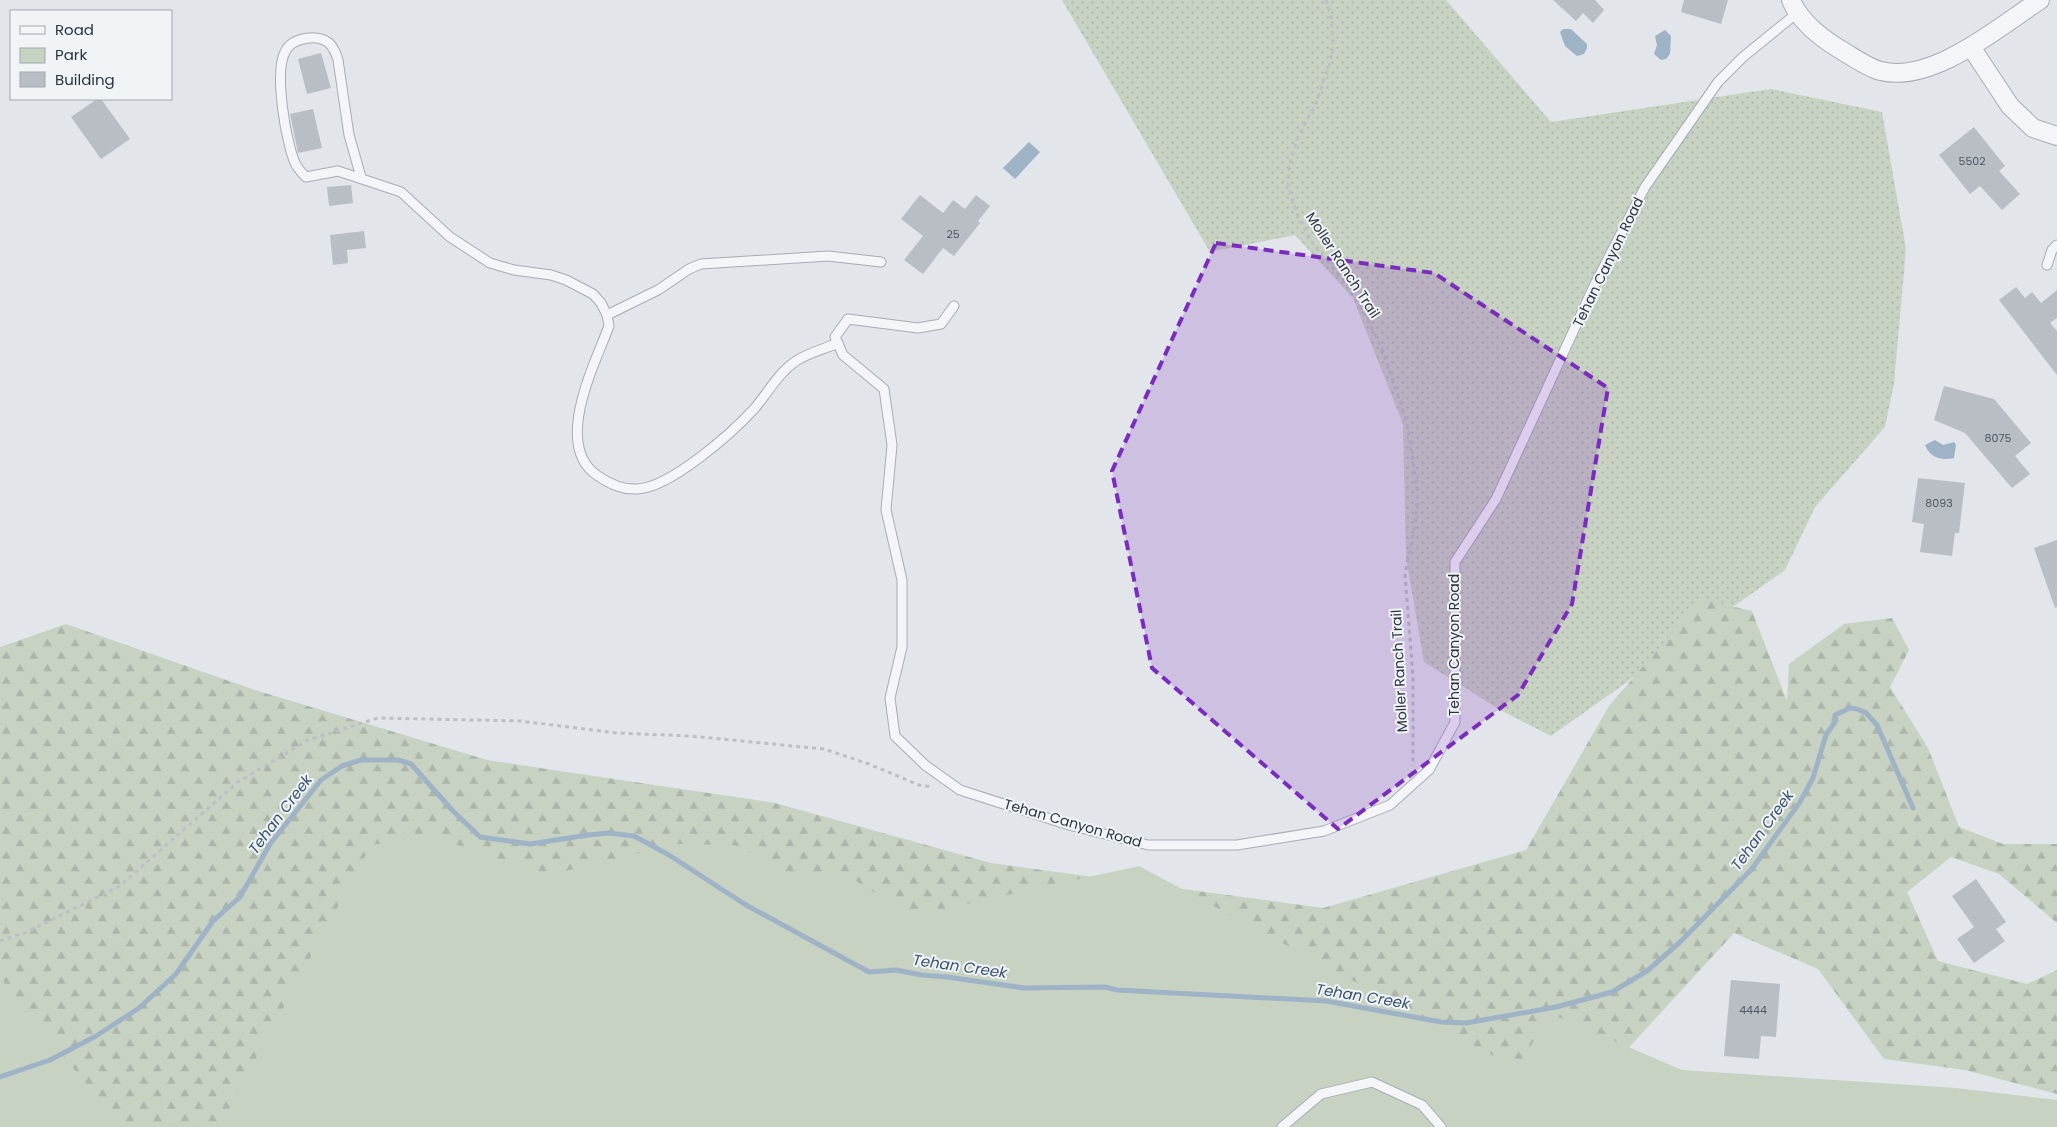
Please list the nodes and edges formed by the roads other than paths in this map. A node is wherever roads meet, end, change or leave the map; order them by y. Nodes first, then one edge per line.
1 (2040, 0) edge
2 (1794, 7) edge
3 (1971, 47) junction
4 (2057, 136) edge
5 (361, 177) junction
6 (2057, 245) edge
7 (881, 262) dead end
8 (2047, 265) dead end
9 (954, 306) dead end
10 (607, 315) junction
11 (838, 343) junction
12 (1282, 1127) edge
13 (1441, 1127) edge

1 - 3 street
2 - 3 street
2 - 11 lane, Tehan Canyon Road
3 - 4 street
5 - 5 lane
5 - 10 lane
6 - 8 lane
7 - 10 lane
9 - 11 lane
10 - 11 lane
12 - 13 lane

